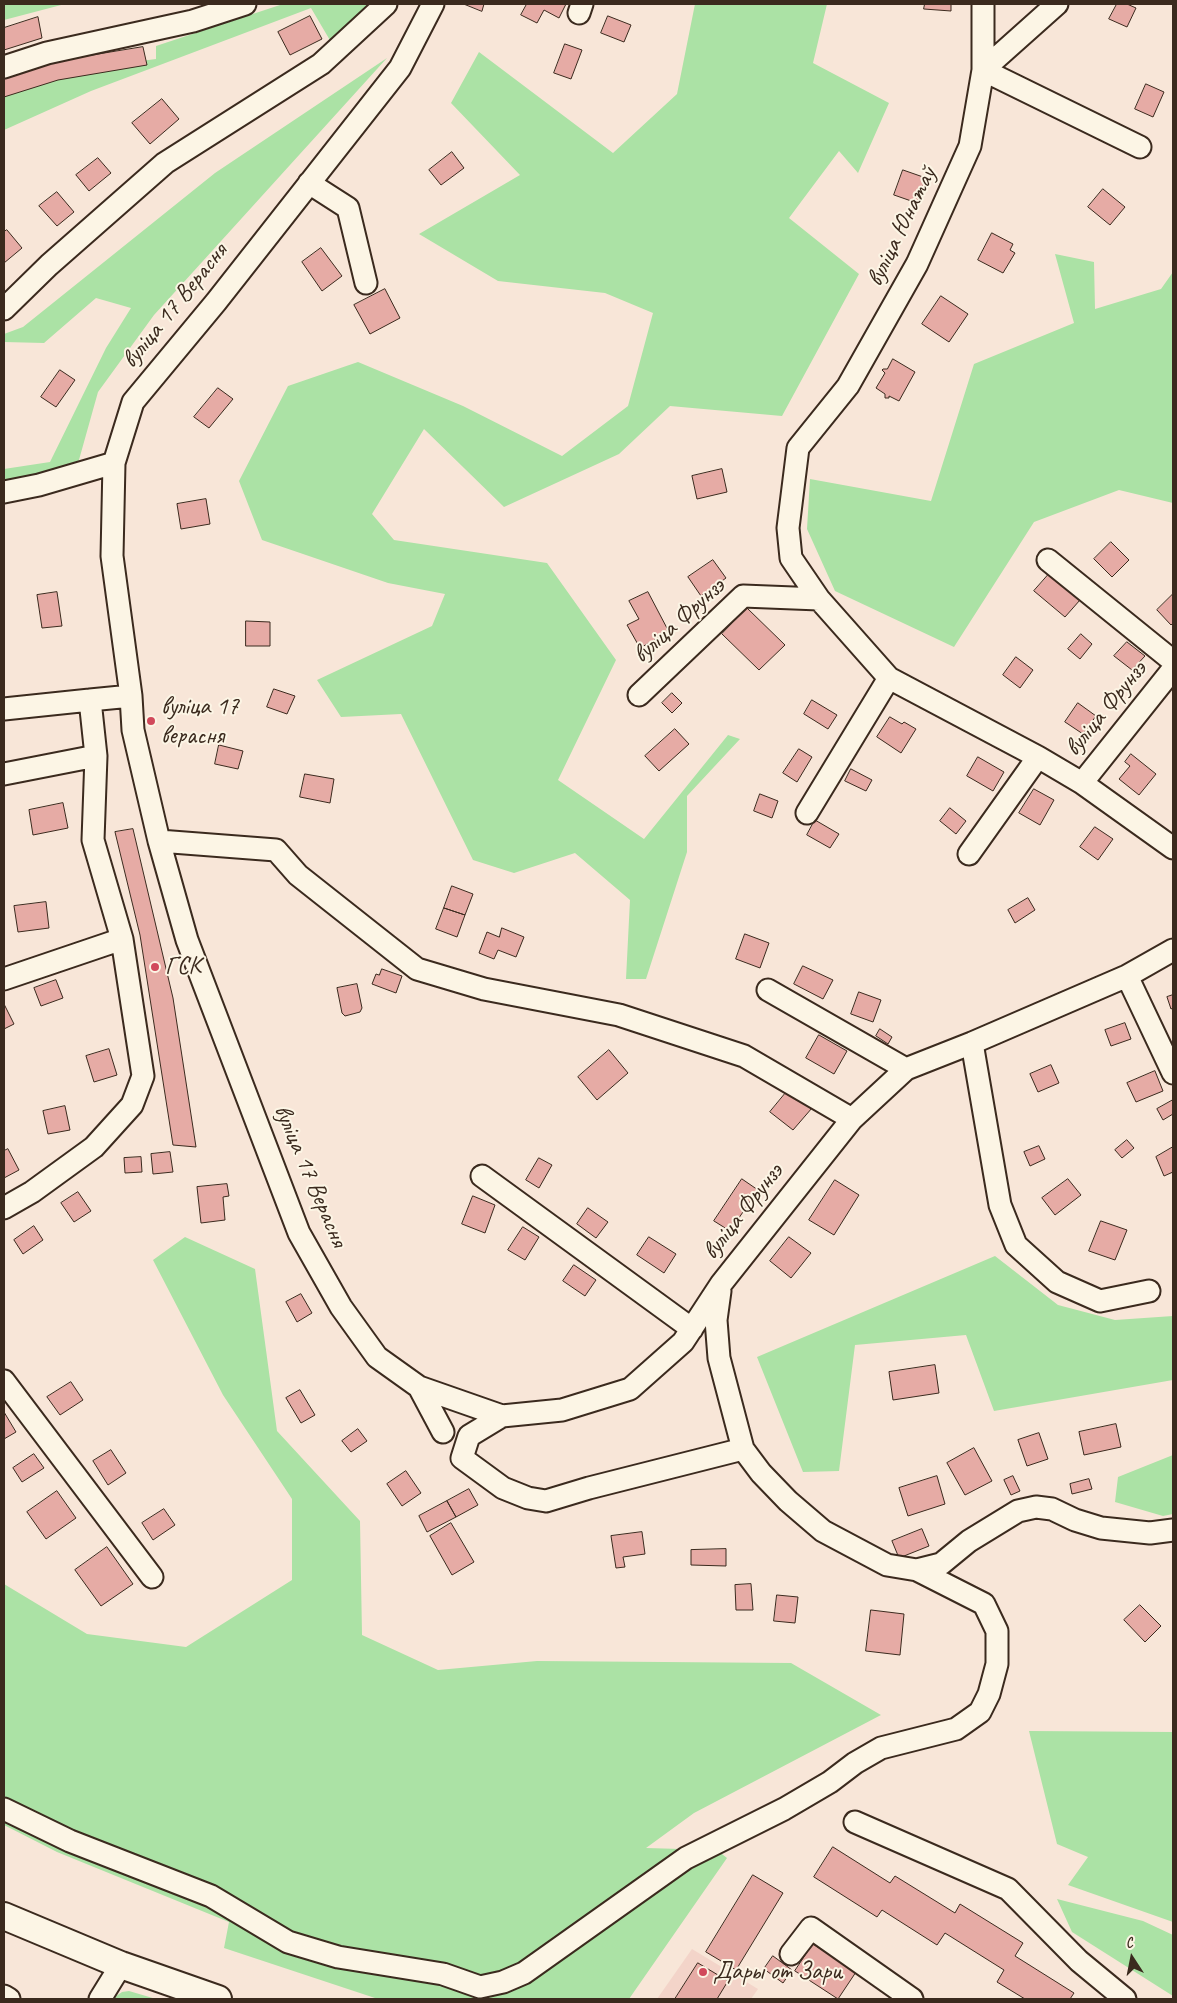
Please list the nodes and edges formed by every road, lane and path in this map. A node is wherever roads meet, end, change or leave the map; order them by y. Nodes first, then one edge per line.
1 (245, 4) edge
2 (386, 4) edge
3 (433, 4) edge
4 (983, 4) edge
5 (1057, 4) edge
6 (4, 67) edge
7 (984, 70) junction
8 (1140, 147) dead end
9 (309, 183) junction
10 (366, 283) dead end
11 (4, 309) edge
12 (798, 448) joint
13 (114, 464) junction
14 (4, 492) edge
15 (1048, 560) dead end
16 (819, 599) junction
17 (1173, 661) edge
18 (1173, 669) edge
19 (889, 678) junction
20 (639, 695) dead end
21 (130, 696) junction
22 (90, 700) junction
23 (4, 709) edge
24 (96, 756) junction
25 (1038, 757) junction
26 (4, 774) edge
27 (1082, 783) junction
28 (807, 813) dead end
29 (159, 841) junction
30 (1173, 848) edge
31 (969, 854) dead end
32 (122, 938) junction
33 (1173, 950) edge
34 (1127, 976) junction
35 (4, 979) edge
36 (768, 990) dead end
37 (972, 1043) junction
38 (906, 1070) junction
39 (1173, 1073) edge
40 (852, 1119) junction
41 (482, 1176) dead end
42 (4, 1208) edge
43 (721, 1284) junction
44 (1149, 1291) dead end
45 (692, 1330) junction
46 (4, 1381) edge
47 (419, 1387) junction
48 (502, 1416) junction
49 (443, 1432) dead end
50 (743, 1449) junction
51 (1173, 1530) edge
52 (917, 1570) junction
53 (152, 1577) dead end
54 (4, 1809) edge
55 (855, 1822) dead end
56 (4, 1916) edge
57 (791, 1954) dead end
58 (121, 1965) junction
59 (4, 1996) edge
60 (9, 1999) edge
61 (100, 1999) edge
62 (218, 1999) edge
63 (912, 1999) edge
64 (1125, 1999) edge

1 - 6 street
2 - 11 street
3 - 9 street, вуліца 17 Верасня
4 - 7 street, вуліца Юнатаў
5 - 7 street
7 - 8 street
7 - 12 street, вуліца Юнатаў
9 - 10 street
9 - 13 street, вуліца 17 Верасня
12 - 16 street, вуліца Фрунзэ
13 - 14 street
13 - 21 street, вуліца 17 Верасня
15 - 17 street
16 - 19 street, вуліца Фрунзэ
16 - 20 street, вуліца Фрунзэ
18 - 27 street, вуліца Фрунзэ
19 - 25 street, вуліца Фрунзэ
19 - 28 street
21 - 22 street
21 - 29 street, вуліца 17 Верасня
22 - 23 street
22 - 24 street
24 - 26 street
24 - 32 street
25 - 27 street, вуліца Фрунзэ
25 - 31 street, вуліца Фрунзэ
27 - 30 street, вуліца Фрунзэ
29 - 40 street
29 - 47 street, вуліца 17 Верасня
32 - 35 street
32 - 42 street
33 - 34 street, вуліца Фрунзэ
34 - 37 street, вуліца Фрунзэ
34 - 39 street
36 - 38 street
37 - 38 street, вуліца Фрунзэ
37 - 44 street
38 - 40 street, вуліца Фрунзэ
40 - 43 street, вуліца Фрунзэ
41 - 45 street
43 - 45 street, вуліца 17 Верасня
43 - 50 street, вуліца Фрунзэ
45 - 48 street, вуліца 17 Верасня
46 - 53 street
47 - 48 street, вуліца 17 Верасня
47 - 49 street
48 - 50 street
50 - 52 street, вуліца Фрунзэ
51 - 52 street, вуліца Фрунзэ
52 - 54 street
55 - 64 street
56 - 58 main road
57 - 63 street
58 - 61 street
58 - 62 main road
59 - 60 street

